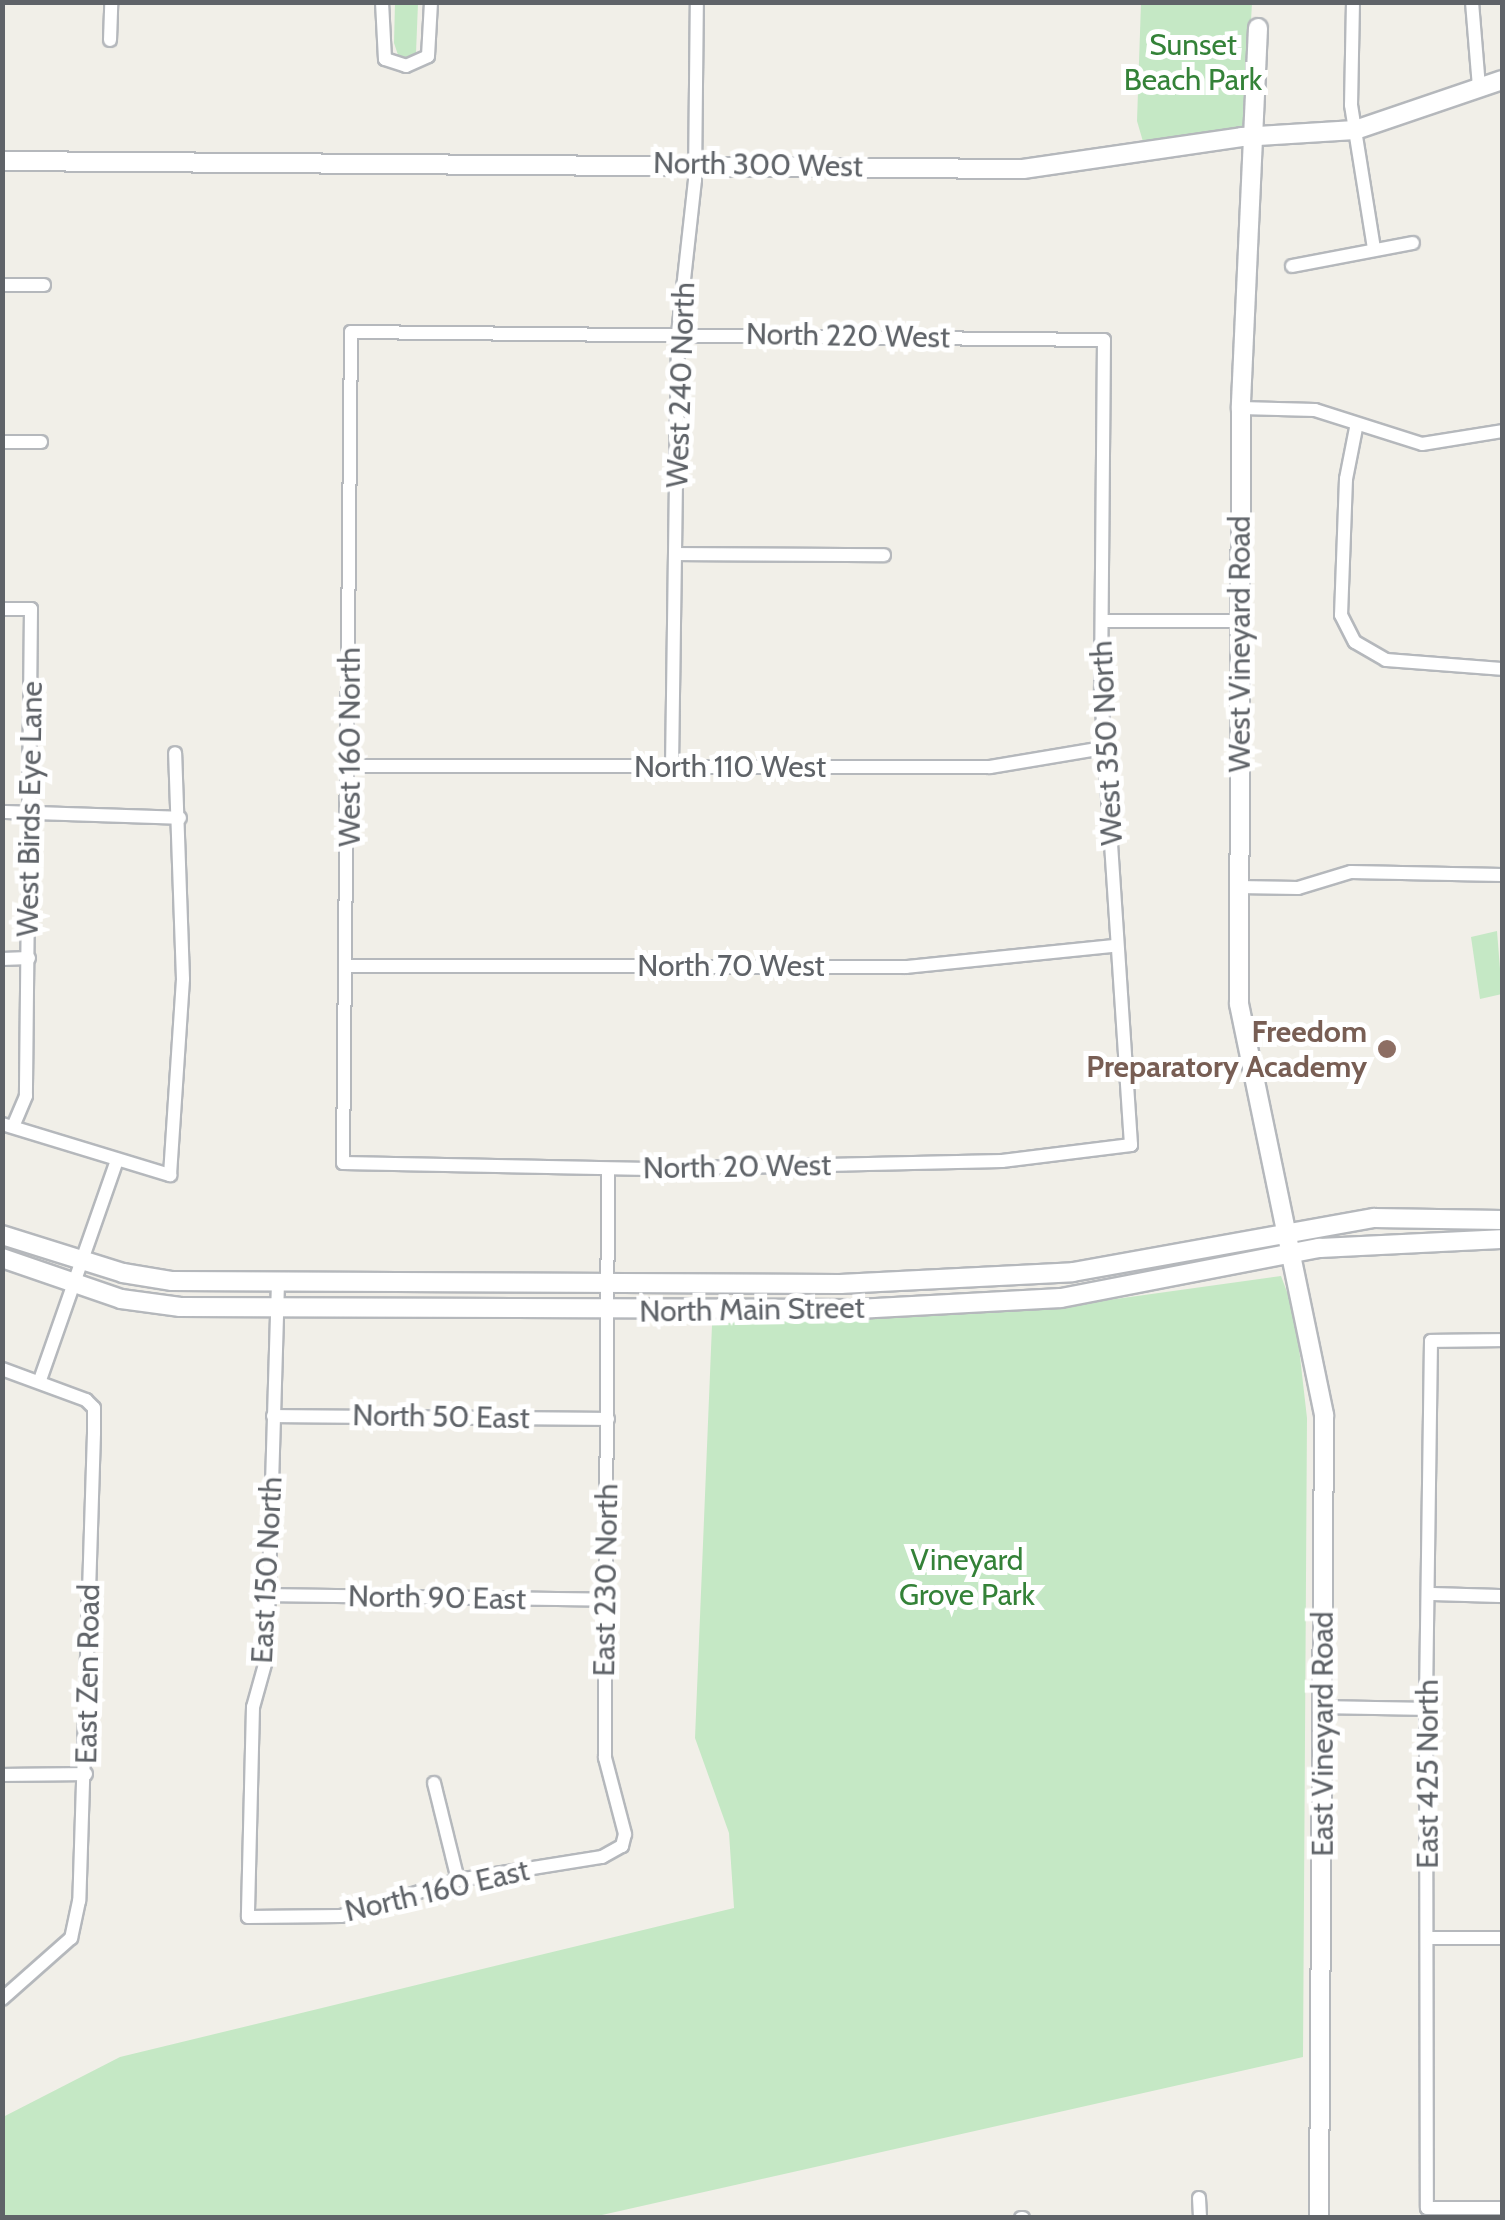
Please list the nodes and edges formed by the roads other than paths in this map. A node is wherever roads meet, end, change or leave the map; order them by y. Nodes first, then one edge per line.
1 (111, 2) edge
2 (382, 2) edge
3 (431, 2) edge
4 (697, 2) edge
5 (1353, 2) edge
6 (1472, 2) edge
7 (1258, 28) dead end
8 (110, 40) dead end
9 (1502, 80) edge
10 (1479, 88) junction
11 (1355, 130) junction
12 (1254, 138) junction
13 (2, 161) edge
14 (695, 164) junction
15 (1412, 243) dead end
16 (1374, 248) junction
17 (1292, 266) dead end
18 (2, 285) edge
19 (44, 286) dead end
20 (351, 332) joint
21 (678, 334) junction
22 (1104, 340) joint
23 (1241, 408) junction
24 (1356, 428) junction
25 (1502, 431) edge
26 (2, 442) edge
27 (40, 442) dead end
28 (675, 554) junction
29 (884, 555) dead end
30 (2, 609) edge
31 (1102, 621) junction
32 (1240, 621) junction
33 (1502, 669) edge
34 (1109, 747) junction
35 (175, 753) dead end
36 (350, 766) junction
37 (672, 767) junction
38 (2, 812) edge
39 (31, 812) junction
40 (180, 818) junction
41 (1502, 876) edge
42 (1238, 886) junction
43 (1113, 946) junction
44 (29, 958) junction
45 (2, 959) edge
46 (348, 966) junction
47 (8, 1125) edge
48 (1131, 1145) joint
49 (116, 1163) junction
50 (343, 1163) joint
51 (608, 1169) junction
52 (1502, 1220) edge
53 (1287, 1233) junction
54 (2, 1235) edge
55 (1502, 1239) edge
56 (1293, 1254) junction
57 (2, 1258) edge
58 (85, 1259) junction
59 (278, 1282) junction
60 (610, 1283) junction
61 (78, 1284) junction
62 (277, 1307) junction
63 (610, 1311) junction
64 (1502, 1340) edge
65 (2, 1369) edge
66 (40, 1380) junction
67 (274, 1416) junction
68 (608, 1419) junction
69 (1430, 1594) junction
70 (268, 1595) junction
71 (1502, 1596) edge
72 (606, 1600) junction
73 (1324, 1707) junction
74 (1426, 1708) junction
75 (86, 1774) junction
76 (2, 1775) edge
77 (434, 1783) dead end
78 (622, 1846) joint
79 (458, 1880) junction
80 (248, 1917) joint
81 (1429, 1938) junction
82 (1502, 1938) edge
83 (2, 1999) edge
84 (1199, 2198) dead end
85 (1502, 2208) edge
86 (1200, 2218) edge
87 (1318, 2218) edge

1 - 8 street
2 - 3 street
4 - 14 street, West 240 North
5 - 11 street
6 - 10 street
7 - 12 street, West Vineyard Road
9 - 10 street, North 300 West
10 - 11 street, North 300 West
11 - 12 street, North 300 West
11 - 16 street
12 - 14 street, North 300 West
12 - 23 street, West Vineyard Road
13 - 14 street, North 300 West
14 - 21 street, West 240 North
15 - 16 street
16 - 17 street
18 - 19 street
20 - 21 street, North 220 West
20 - 36 street, West 160 North
21 - 22 street, North 220 West
21 - 28 street, West 240 North
22 - 31 street, West 350 North
23 - 24 street
23 - 32 street, West Vineyard Road
24 - 25 street
24 - 33 street
26 - 27 street
28 - 29 street
28 - 37 street, West 240 North
30 - 39 street, West Birds Eye Lane
31 - 32 street
31 - 34 street, West 350 North
32 - 42 street, West Vineyard Road
34 - 37 street, North 110 West
34 - 43 street, West 350 North
35 - 40 street
36 - 37 street, North 110 West
36 - 46 street, West 160 North
38 - 39 street
39 - 40 street
39 - 44 street, West Birds Eye Lane
40 - 49 street
41 - 42 street
42 - 53 street, West Vineyard Road
43 - 46 street, North 70 West
43 - 48 street, West 350 North
44 - 45 street
44 - 47 street, West Birds Eye Lane
46 - 50 street, West 160 North
47 - 49 street
48 - 51 street, North 20 West
49 - 58 street
50 - 51 street, North 20 West
51 - 60 street, East 230 North
52 - 53 street, North Main Street
53 - 56 street, West Vineyard Road
53 - 60 street, North Main Street
54 - 58 street, North Main Street
55 - 56 street, North Main Street
56 - 63 street, North Main Street
56 - 73 street, East Vineyard Road
57 - 61 street, North Main Street
58 - 59 street, North Main Street
58 - 61 street
59 - 60 street, North Main Street
59 - 62 street, East 150 North
60 - 63 street, East 230 North
61 - 62 street, North Main Street
61 - 66 street
62 - 63 street, North Main Street
62 - 67 street, East 150 North
63 - 68 street, East 230 North
64 - 69 street, East 425 North
65 - 66 street
66 - 75 street, East Zen Road
67 - 68 street, North 50 East
67 - 70 street, East 150 North
68 - 72 street, East 230 North
69 - 71 street
69 - 74 street, East 425 North
70 - 72 street, North 90 East
70 - 80 street, East 150 North
72 - 78 street, East 230 North
73 - 74 street
73 - 87 street, East Vineyard Road
74 - 81 street, East 425 North
75 - 76 street
75 - 83 street, East Zen Road
77 - 79 street
78 - 79 street, North 160 East
79 - 80 street, North 160 East
81 - 82 street
81 - 85 street, East 425 North
84 - 86 street

